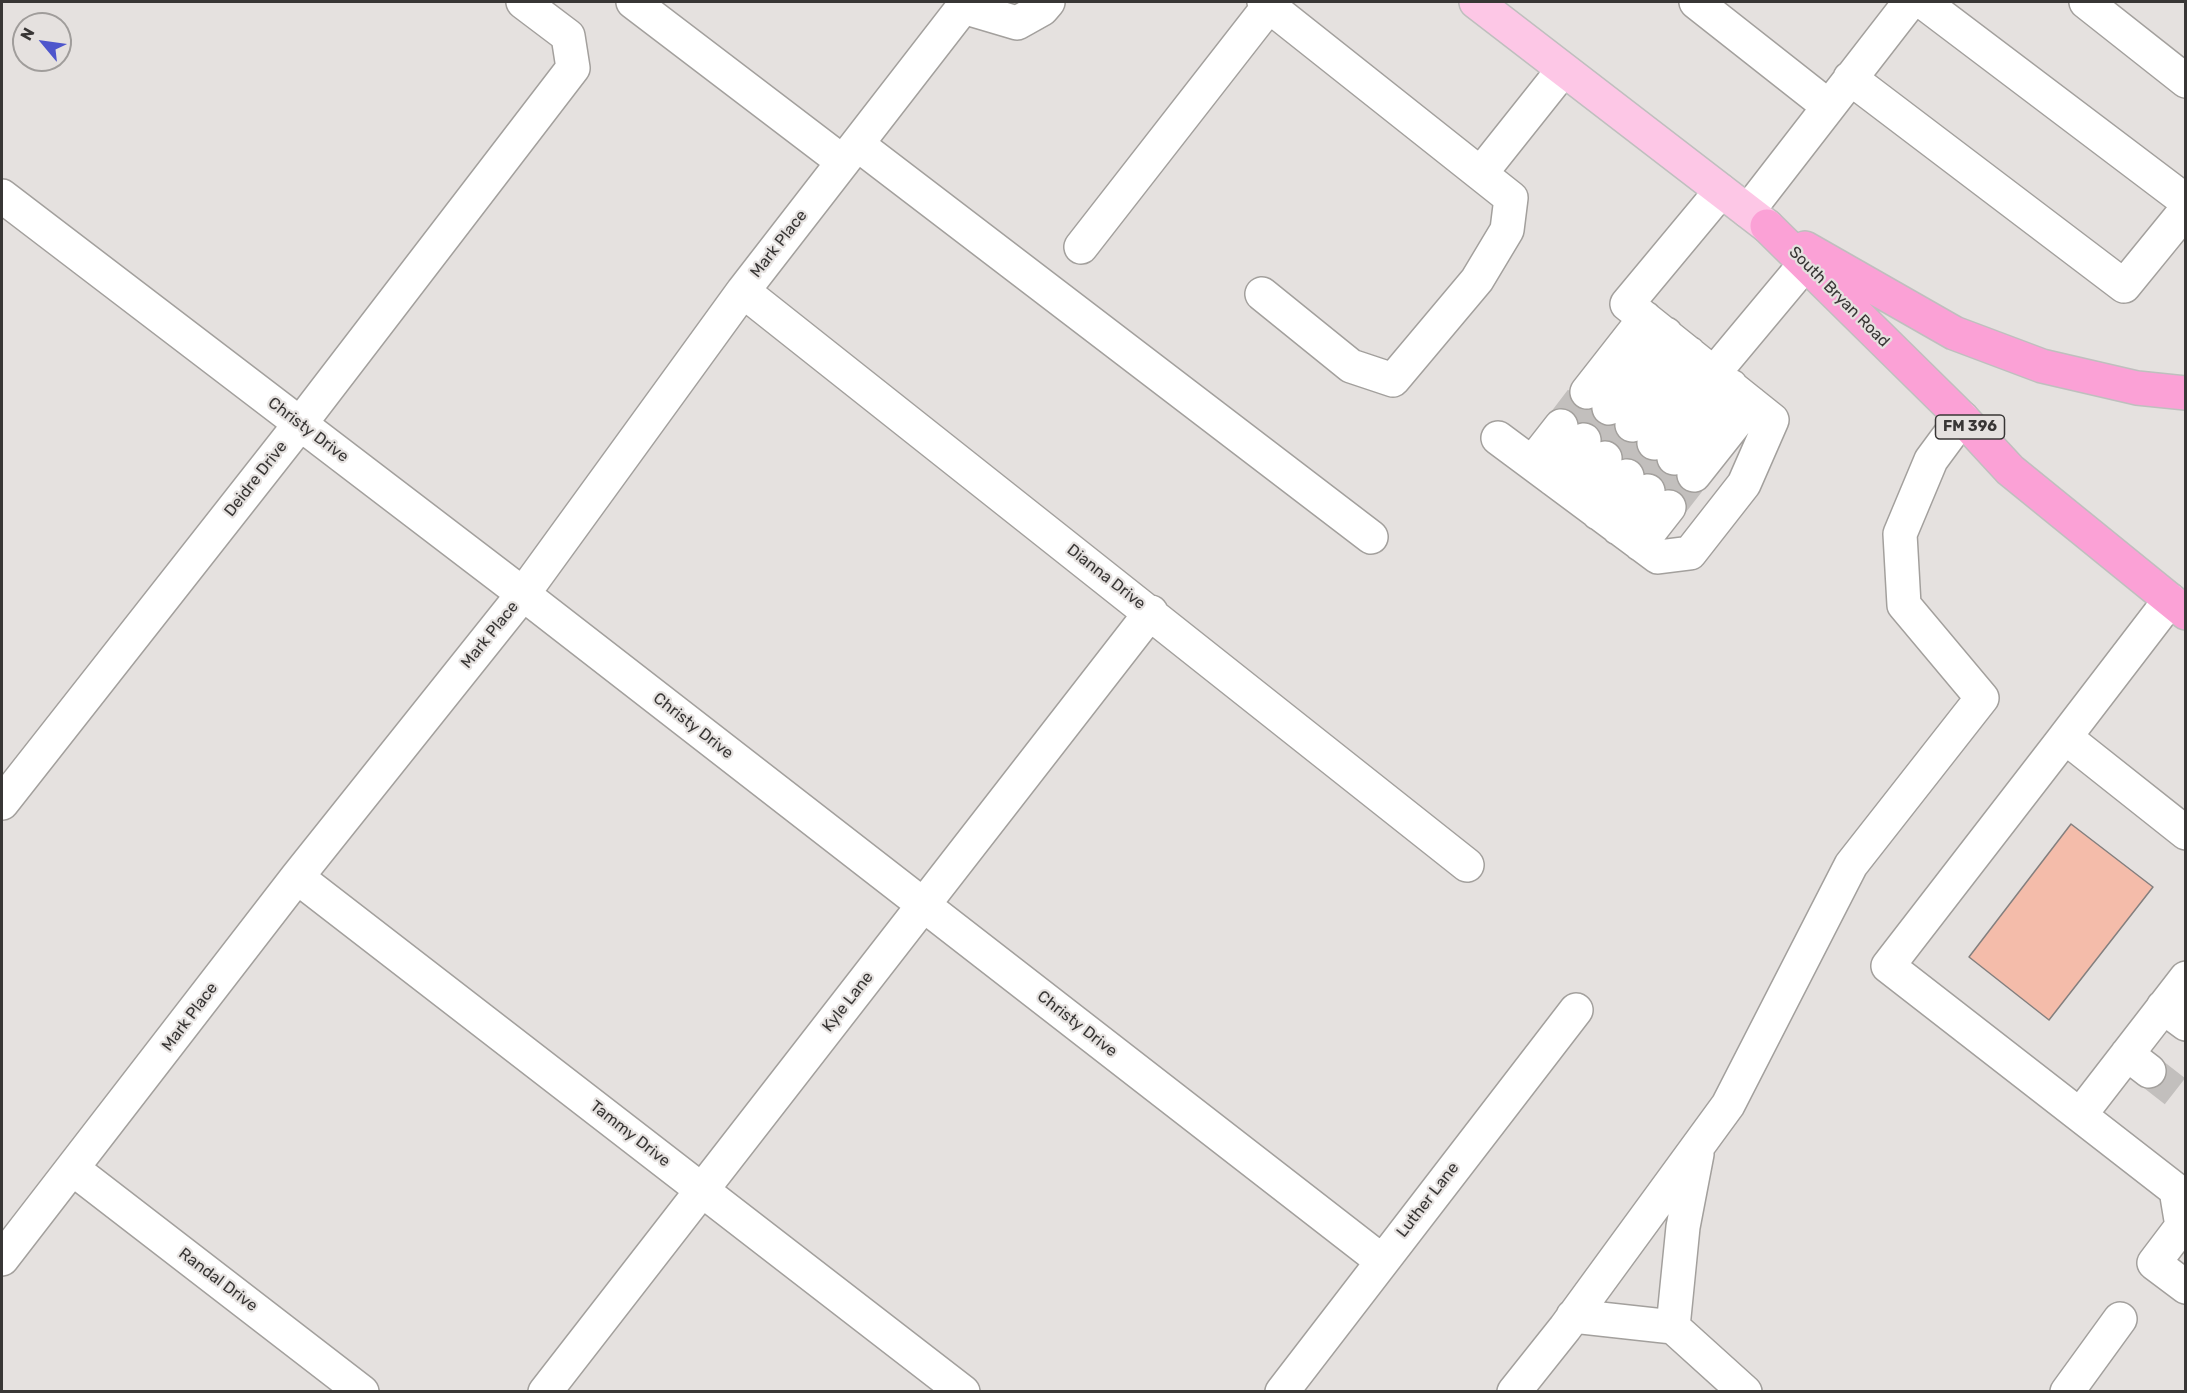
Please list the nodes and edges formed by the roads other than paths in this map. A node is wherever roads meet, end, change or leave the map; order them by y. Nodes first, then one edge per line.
1 (523, 2) edge
2 (633, 2) edge
3 (1048, 2) edge
4 (1476, 2) edge
5 (1696, 2) edge
6 (1910, 2) edge
7 (1923, 2) edge
8 (2086, 2) edge
9 (1268, 3) edge
10 (965, 4) edge
11 (1563, 70) junction
12 (1850, 78) junction
13 (2186, 81) edge
14 (1828, 106) junction
15 (850, 153) junction
16 (1481, 173) junction
17 (1721, 191) junction
18 (2, 196) edge
19 (2186, 201) edge
20 (2186, 210) edge
21 (1757, 218) junction
22 (1081, 247) dead end
23 (1805, 264) junction
24 (743, 291) junction
25 (1262, 294) dead end
26 (1701, 363) junction
27 (2186, 393) edge
28 (1962, 418) junction
29 (300, 424) junction
30 (1642, 434) junction
31 (1498, 438) dead end
32 (1616, 466) junction
33 (1586, 504) junction
34 (1371, 537) dead end
35 (523, 594) junction
36 (2178, 606) edge
37 (1151, 612) junction
38 (2064, 737) junction
39 (6, 787) edge
40 (2186, 833) edge
41 (1467, 865) dead end
42 (297, 877) junction
43 (924, 904) junction
44 (2186, 978) edge
45 (1576, 1010) dead end
46 (2174, 1016) edge
47 (2080, 1115) junction
48 (1698, 1146) junction
49 (73, 1169) junction
50 (2181, 1184) edge
51 (703, 1189) junction
52 (2184, 1227) edge
53 (2, 1259) edge
54 (1382, 1261) junction
55 (2186, 1287) edge
56 (1573, 1316) junction
57 (2120, 1319) dead end
58 (1673, 1327) junction
59 (362, 1392) edge
60 (545, 1392) edge
61 (963, 1392) edge
62 (1282, 1392) edge
63 (1514, 1392) edge
64 (1745, 1392) edge
65 (2067, 1392) edge

1 - 29 street, Deidre Drive
2 - 15 street
3 - 10 street
4 - 11 main road, South Bryan Road / FM 396
5 - 14 street
6 - 12 street
7 - 19 street
8 - 13 street
9 - 16 street
9 - 22 street
10 - 15 street, Mark Place
11 - 16 street
11 - 17 main road, South Bryan Road / FM 396
12 - 14 street
12 - 20 street
14 - 21 street
15 - 24 street, Mark Place
15 - 34 street
16 - 25 street
17 - 21 main road, South Bryan Road / FM 396
17 - 26 street
18 - 29 street, Christy Drive
21 - 23 highway, South Bryan Road / FM 396
21 - 27 highway, FM 396
23 - 26 street
23 - 28 highway, South Bryan Road / FM 396
24 - 35 street, Mark Place
24 - 37 street, Dianna Drive
26 - 30 street
26 - 30 street
26 - 30 street
26 - 33 street
28 - 36 highway, South Bryan Road / FM 396
28 - 48 street
29 - 35 street, Christy Drive
29 - 39 street, Deidre Drive
31 - 33 street
32 - 33 street
32 - 33 street
32 - 33 street
35 - 42 street, Mark Place
35 - 43 street, Christy Drive
36 - 38 street
37 - 41 street, Dianna Drive
37 - 43 street, Kyle Lane
38 - 40 street
38 - 47 street
42 - 49 street, Mark Place
42 - 51 street, Tammy Drive
43 - 51 street, Kyle Lane
43 - 54 street, Christy Drive
44 - 46 street
45 - 54 street, Luther Lane
46 - 47 street
47 - 50 street
48 - 56 street
48 - 58 street
49 - 53 street, Mark Place
49 - 59 street, Randal Drive
50 - 52 street
51 - 60 street, Kyle Lane
51 - 61 street, Tammy Drive
52 - 55 street
54 - 62 street, Luther Lane
56 - 58 street
56 - 63 street
57 - 65 street
58 - 64 street

